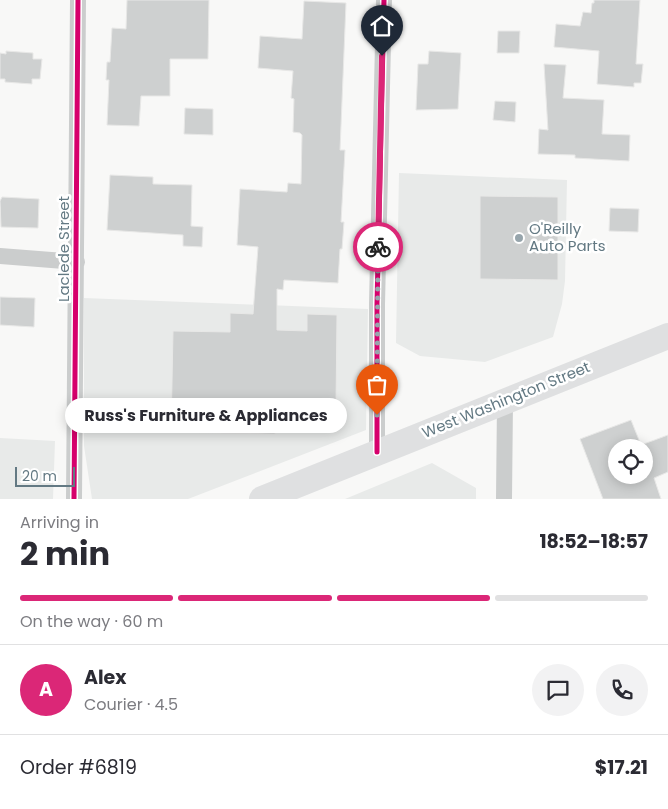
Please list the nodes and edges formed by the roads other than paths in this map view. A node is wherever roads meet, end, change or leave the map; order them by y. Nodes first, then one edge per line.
1 (78, 0) edge
2 (384, 0) edge
3 (0, 256) edge
4 (77, 262) junction
5 (668, 336) edge
6 (505, 400) junction
7 (377, 452) junction
8 (74, 499) edge
9 (262, 499) edge
10 (504, 499) edge

1 - 4 street, Laclede Street
2 - 7 street
3 - 4 street
4 - 8 street, Laclede Street
5 - 6 main road, West Washington Street
6 - 7 main road, West Washington Street
6 - 10 street
7 - 9 main road, West Washington Street

